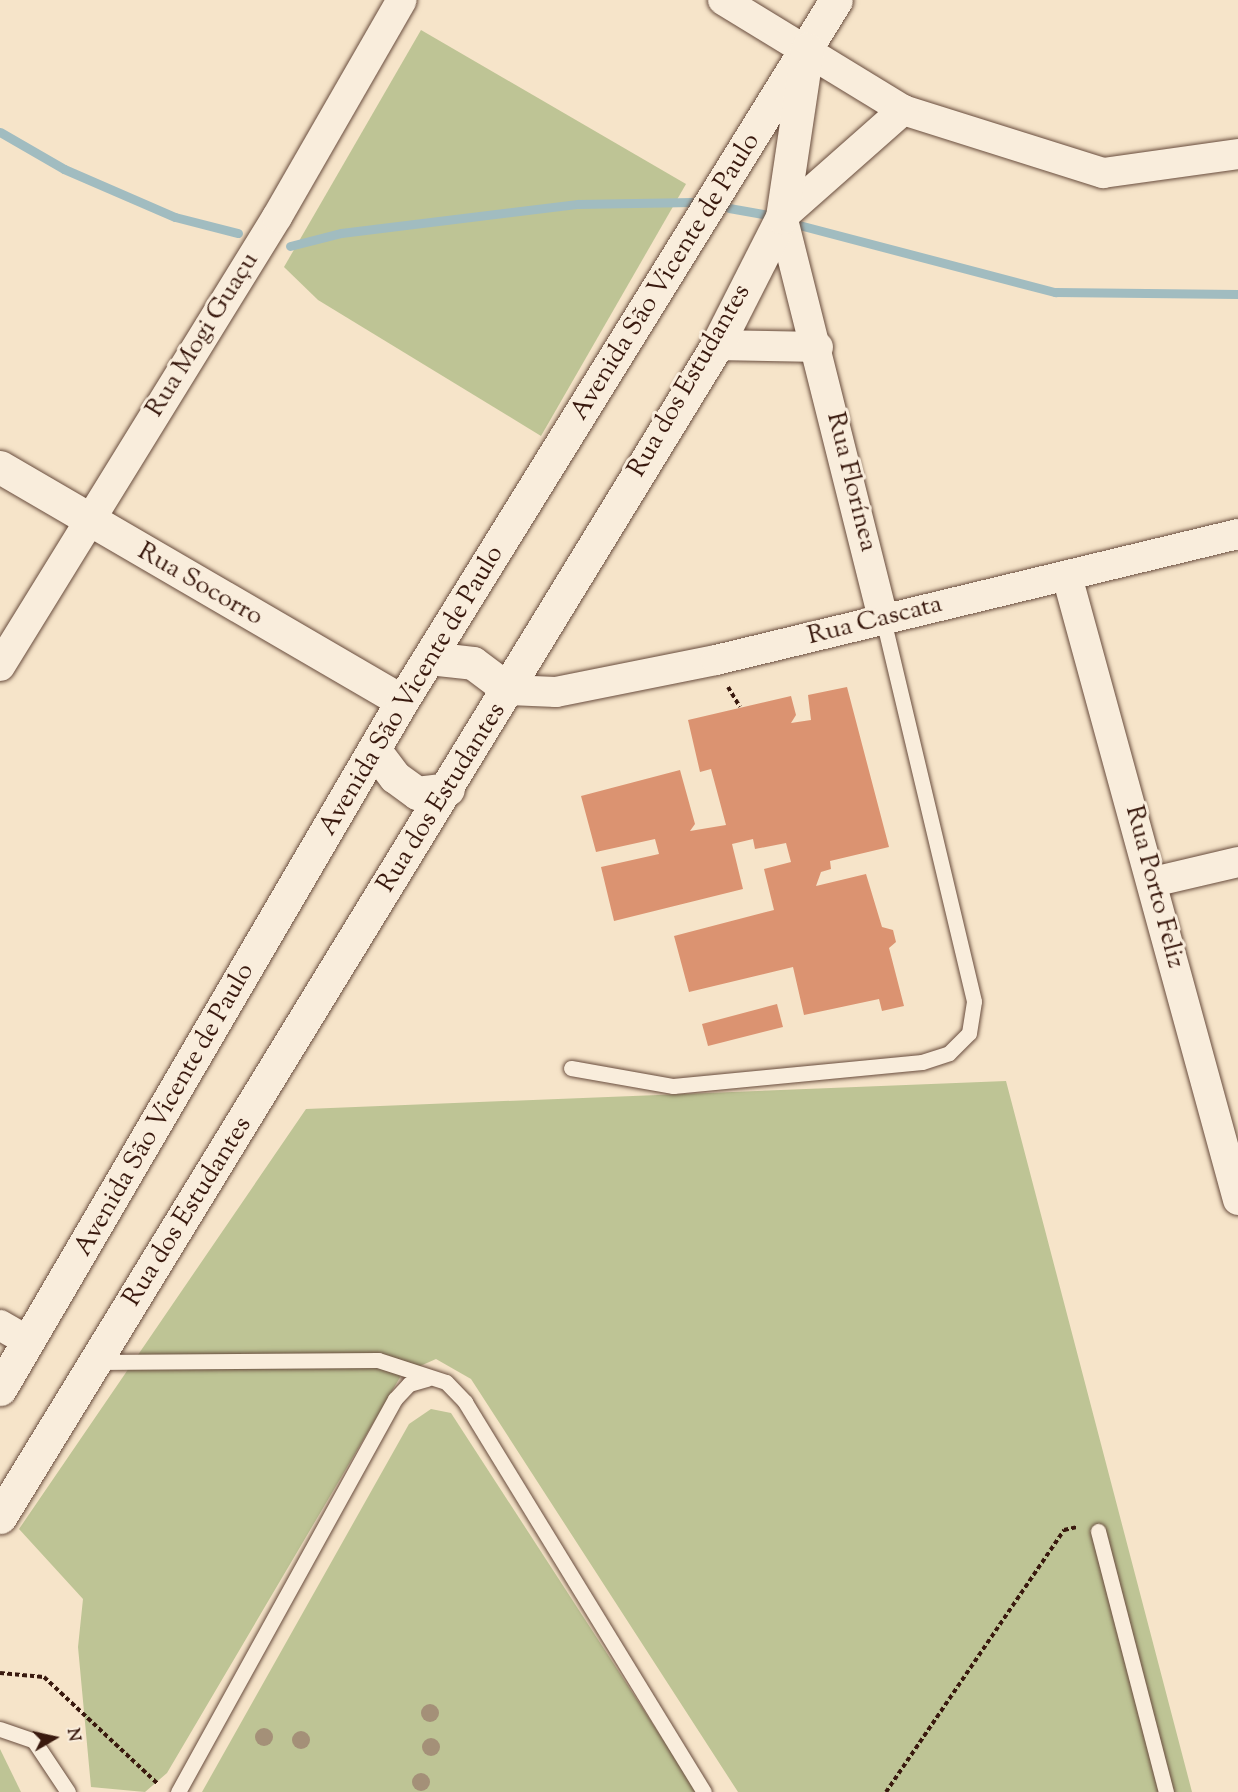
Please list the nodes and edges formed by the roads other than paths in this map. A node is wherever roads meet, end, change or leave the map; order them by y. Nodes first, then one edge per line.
1 (402, 0) edge
2 (723, 0) edge
3 (836, 0) edge
4 (807, 49) junction
5 (903, 110) junction
6 (1238, 154) edge
7 (782, 217) junction
8 (717, 345) junction
9 (818, 347) junction
10 (0, 467) edge
11 (88, 520) junction
12 (1238, 534) edge
13 (1067, 576) junction
14 (884, 618) junction
15 (429, 658) junction
16 (0, 666) edge
17 (509, 690) junction
18 (402, 701) junction
19 (376, 752) junction
20 (448, 789) junction
21 (1238, 862) edge
22 (1153, 882) junction
23 (571, 1068) dead end
24 (1238, 1197) edge
25 (0, 1325) edge
26 (29, 1342) junction
27 (96, 1362) junction
28 (427, 1379) junction
29 (0, 1389) edge
30 (0, 1517) edge
31 (1098, 1531) road end
32 (0, 1729) edge
33 (68, 1792) edge
34 (178, 1792) edge
35 (704, 1792) edge
36 (1166, 1792) edge

1 - 11 street, Rua Mogi Guaçu
2 - 4 street
3 - 4 main road, Avenida São Vicente de Paulo
4 - 5 street
4 - 7 main road, Rua dos Estudantes
4 - 15 main road, Avenida São Vicente de Paulo
5 - 6 street
5 - 7 street
7 - 8 main road, Rua dos Estudantes
7 - 9 street, Rua Florínea
8 - 9 street
8 - 17 main road, Rua dos Estudantes
9 - 14 street, Rua Florínea
10 - 11 main road, Rua Socorro
11 - 16 street, Rua Mogi Guaçu
11 - 18 main road, Rua Socorro
12 - 13 street, Rua Cascata
13 - 14 street, Rua Cascata
13 - 22 street, Rua Porto Feliz
14 - 17 street, Rua Cascata
14 - 23 lane
15 - 17 main road
15 - 18 main road, Avenida São Vicente de Paulo
17 - 20 main road, Rua dos Estudantes
18 - 19 main road, Avenida São Vicente de Paulo
19 - 20 main road
19 - 26 main road, Avenida São Vicente de Paulo
20 - 27 main road, Rua dos Estudantes
21 - 22 street
22 - 24 street, Rua Porto Feliz
25 - 26 street
26 - 29 main road, Avenida São Vicente de Paulo
27 - 28 lane
27 - 30 main road, Rua dos Estudantes
28 - 34 lane
28 - 35 lane
31 - 36 lane
32 - 33 lane

